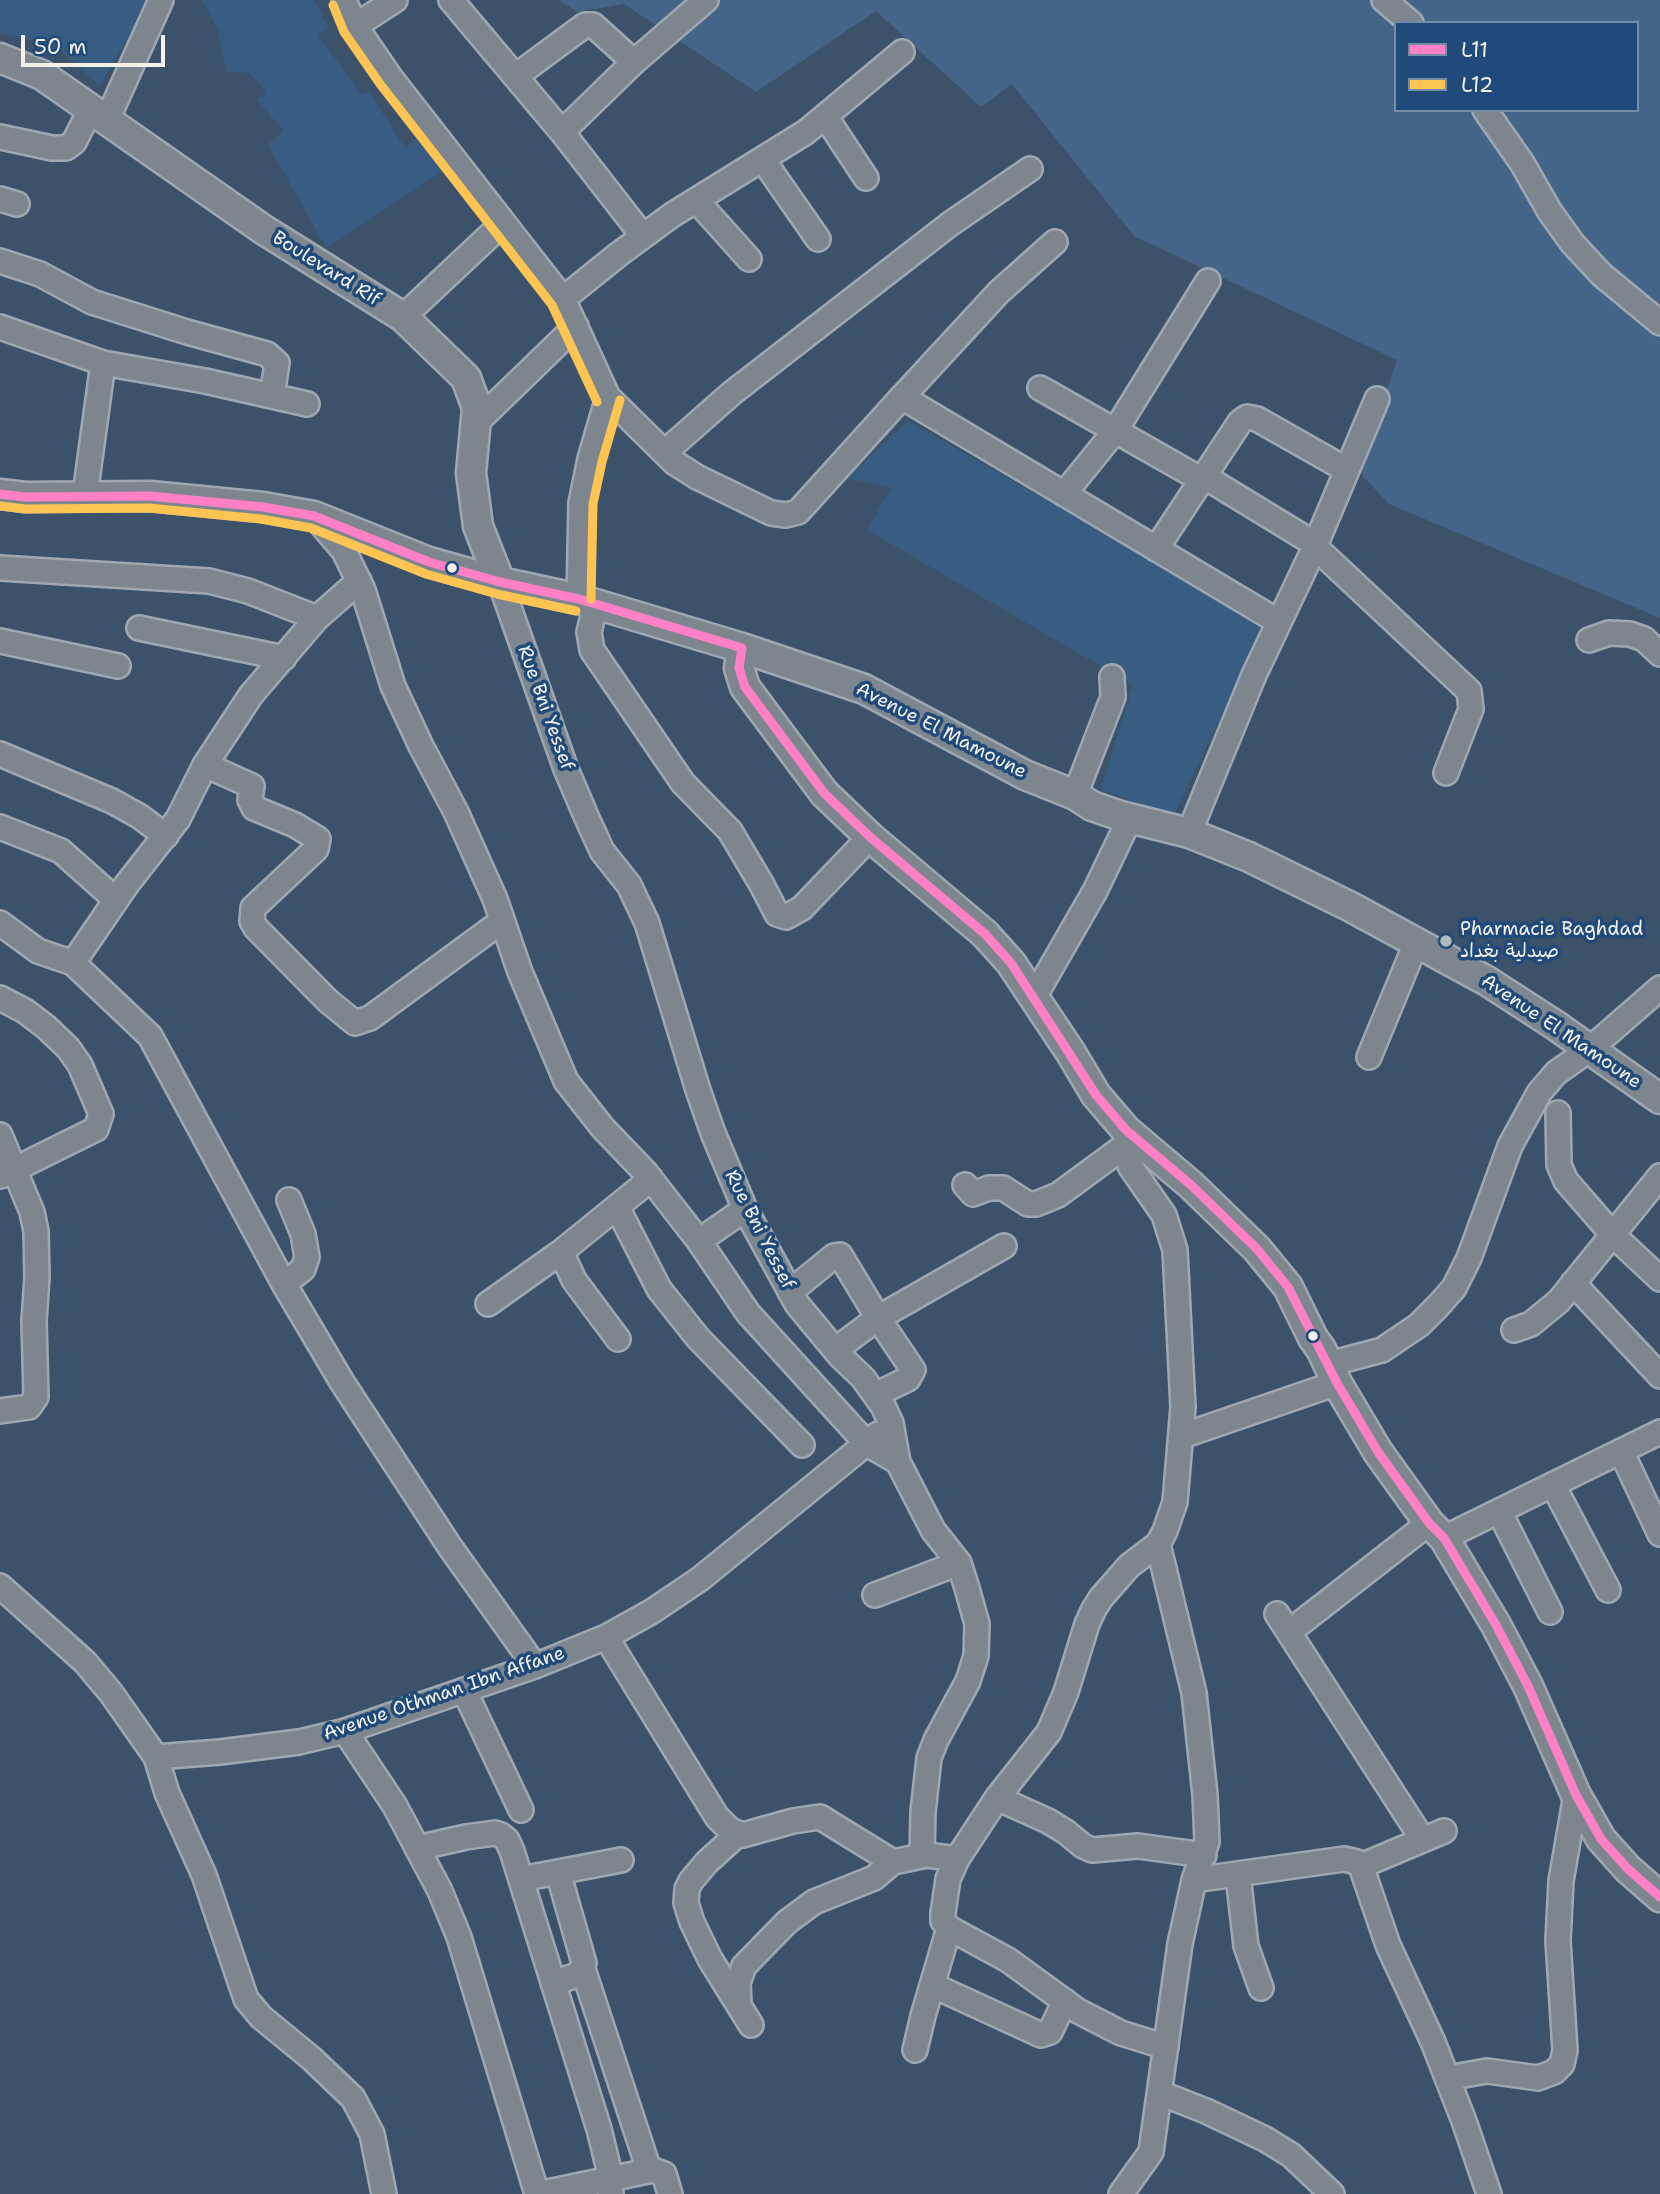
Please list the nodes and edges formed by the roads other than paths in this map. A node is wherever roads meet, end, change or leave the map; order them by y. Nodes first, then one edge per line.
1 (161, 0) edge
2 (344, 0) edge
3 (395, 0) edge
4 (451, 0) edge
5 (706, 0) edge
6 (1384, 0) edge
7 (1409, 21) edge
8 (355, 26) junction
9 (902, 52) dead end
10 (0, 58) edge
11 (634, 62) junction
12 (516, 76) junction
13 (1486, 112) edge
14 (99, 115) junction
15 (825, 116) junction
16 (562, 132) junction
17 (0, 136) edge
18 (763, 160) junction
19 (1030, 169) dead end
20 (866, 178) dead end
21 (696, 200) junction
22 (502, 224) junction
23 (643, 236) junction
24 (818, 239) dead end
25 (1055, 242) dead end
26 (749, 259) dead end
27 (0, 261) edge
28 (1208, 281) dead end
29 (563, 299) junction
30 (403, 317) junction
31 (1660, 323) edge
32 (576, 326) junction
33 (0, 327) edge
34 (103, 363) junction
35 (1040, 388) dead end
36 (272, 396) junction
37 (608, 397) junction
38 (902, 397) junction
39 (1377, 399) dead end
40 (307, 404) dead end
41 (477, 422) junction
42 (1115, 431) junction
43 (665, 452) junction
44 (1347, 470) junction
45 (1203, 478) junction
46 (1064, 494) junction
47 (0, 495) edge
48 (85, 495) junction
49 (314, 516) junction
50 (1315, 545) junction
51 (1156, 549) junction
52 (0, 568) edge
53 (359, 581) junction
54 (500, 582) junction
55 (587, 601) junction
56 (317, 618) junction
57 (1279, 622) junction
58 (139, 628) dead end
59 (1589, 640) dead end
60 (0, 641) edge
61 (742, 648) junction
62 (1660, 654) edge
63 (284, 658) junction
64 (118, 666) dead end
65 (1112, 677) dead end
66 (0, 754) edge
67 (205, 765) junction
68 (1446, 773) dead end
69 (1075, 795) junction
70 (1130, 818) junction
71 (0, 827) edge
72 (1189, 832) junction
73 (166, 836) junction
74 (870, 837) junction
75 (117, 900) junction
76 (502, 921) junction
77 (0, 923) edge
78 (1417, 941) junction
79 (73, 963) junction
80 (1660, 988) edge
81 (0, 998) edge
82 (1033, 999) junction
83 (1590, 1049) junction
84 (1369, 1057) dead end
85 (1660, 1099) edge
86 (1558, 1113) dead end
87 (0, 1135) edge
88 (1126, 1138) junction
89 (7, 1174) edge
90 (1660, 1176) edge
91 (651, 1179) junction
92 (965, 1185) dead end
93 (289, 1200) dead end
94 (1652, 1205) edge
95 (617, 1207) junction
96 (745, 1209) junction
97 (1613, 1235) junction
98 (699, 1241) junction
99 (1004, 1246) dead end
100 (561, 1252) junction
101 (1660, 1279) edge
102 (1573, 1283) junction
103 (284, 1284) junction
104 (790, 1292) junction
105 (488, 1304) dead end
106 (877, 1318) junction
107 (1514, 1330) dead end
108 (618, 1339) dead end
109 (835, 1350) junction
110 (1333, 1373) junction
111 (1660, 1376) edge
112 (875, 1395) junction
113 (0, 1412) edge
114 (891, 1423) junction
115 (1660, 1433) edge
116 (1182, 1436) junction
117 (867, 1444) junction
118 (802, 1445) dead end
119 (1620, 1451) junction
120 (898, 1462) junction
121 (1553, 1485) junction
122 (1499, 1511) junction
123 (1436, 1531) junction
124 (1660, 1534) edge
125 (1158, 1544) junction
126 (959, 1563) junction
127 (0, 1586) edge
128 (1608, 1590) dead end
129 (875, 1595) dead end
130 (1550, 1612) dead end
131 (606, 1637) junction
132 (536, 1666) junction
133 (464, 1690) junction
134 (345, 1731) junction
135 (156, 1757) junction
136 (1576, 1795) junction
137 (997, 1798) junction
138 (520, 1810) dead end
139 (738, 1834) junction
140 (417, 1848) junction
141 (922, 1856) junction
142 (1204, 1856) junction
143 (957, 1859) junction
144 (621, 1860) dead end
145 (893, 1862) junction
146 (1362, 1866) junction
147 (558, 1872) junction
148 (1238, 1875) junction
149 (521, 1879) junction
150 (1194, 1880) junction
151 (1656, 1888) edge
152 (949, 1928) junction
153 (583, 1969) junction
154 (553, 1983) junction
155 (932, 1985) junction
156 (1261, 1988) dead end
157 (1065, 2001) junction
158 (738, 2003) junction
159 (751, 2025) dead end
160 (1166, 2047) junction
161 (915, 2050) dead end
162 (1447, 2078) junction
163 (1160, 2093) junction
164 (649, 2171) junction
165 (610, 2186) edge
166 (384, 2194) edge
167 (538, 2194) edge
168 (670, 2194) edge
169 (1121, 2194) edge
170 (1332, 2194) edge
171 (1489, 2194) edge

1 - 14 street
2 - 8 street
3 - 8 street
4 - 12 street
5 - 11 street
6 - 7 street
8 - 22 street
9 - 15 street
10 - 14 street, Boulevard Rif
11 - 12 street
11 - 16 street
12 - 16 street
13 - 31 street
14 - 17 street
14 - 30 street, Boulevard Rif
15 - 18 street
15 - 20 street
16 - 23 street
18 - 21 street
18 - 24 street
19 - 43 street
21 - 23 street
21 - 26 street
22 - 29 street
22 - 30 street
23 - 29 street
25 - 38 street
27 - 36 street
28 - 42 street
29 - 32 street
30 - 41 street, Boulevard Rif
32 - 37 street
32 - 41 street
33 - 34 street
34 - 36 street
34 - 48 street
35 - 42 street
36 - 40 street
37 - 43 street
37 - 55 street
38 - 43 street
38 - 46 street
39 - 44 street
41 - 54 street, Boulevard Rif
42 - 45 street
42 - 46 street
44 - 45 street
44 - 50 street
45 - 50 street
45 - 51 street
46 - 51 street
47 - 48 street, Avenue El Mamoune
48 - 49 street, Avenue El Mamoune
49 - 53 street
49 - 54 street, Avenue El Mamoune
50 - 57 street
50 - 68 street
51 - 57 street
52 - 56 street
53 - 56 street
53 - 76 street
54 - 55 street, Avenue El Mamoune
54 - 96 street, Rue Bni Yessef
55 - 61 street, Avenue El Mamoune
55 - 74 street
56 - 63 street
57 - 72 street
58 - 63 street
59 - 62 street
60 - 64 street
61 - 69 street, Avenue El Mamoune
61 - 74 street
63 - 67 street
65 - 69 street
66 - 73 street
67 - 73 street
67 - 76 street
69 - 70 street, Avenue El Mamoune
70 - 72 street, Avenue El Mamoune
70 - 82 street
71 - 75 street
72 - 78 street, Avenue El Mamoune
73 - 75 street
74 - 82 street
75 - 79 street
76 - 91 street
77 - 79 street
78 - 83 street, Avenue El Mamoune
78 - 84 street
79 - 103 street
80 - 83 street
81 - 89 street
82 - 88 street
83 - 85 street, Avenue El Mamoune
83 - 110 street
86 - 97 street
87 - 89 street
88 - 92 street
88 - 110 street
88 - 116 street
89 - 113 street
90 - 94 street
91 - 95 street
91 - 98 street
93 - 103 street
94 - 97 street
95 - 100 street
95 - 118 street
96 - 98 street
96 - 104 street, Rue Bni Yessef
97 - 101 street
97 - 102 street
98 - 117 street
99 - 106 street
100 - 105 street
100 - 108 street
102 - 107 street
102 - 111 street
103 - 132 street
104 - 106 street
104 - 109 street, Rue Bni Yessef
106 - 109 street
106 - 112 street
109 - 112 street, Rue Bni Yessef
110 - 116 street
110 - 123 street
112 - 114 street, Rue Bni Yessef
114 - 117 street, Avenue Othman Ibn Affane
114 - 120 street, Rue Bni Yessef
115 - 119 street
116 - 125 street
117 - 120 street
117 - 131 street, Avenue Othman Ibn Affane
119 - 121 street
119 - 124 street
120 - 126 street, Rue Bni Yessef
121 - 122 street
121 - 128 street
122 - 123 street
122 - 130 street
123 - 136 street
123 - 146 street
125 - 137 street
125 - 142 street
126 - 129 street
126 - 141 street, Rue Bni Yessef
127 - 135 street
131 - 132 street, Avenue Othman Ibn Affane
131 - 139 street
132 - 133 street, Avenue Othman Ibn Affane
133 - 134 street, Avenue Othman Ibn Affane
133 - 138 street
134 - 135 street, Avenue Othman Ibn Affane
134 - 140 street
135 - 166 street
136 - 151 street
136 - 162 street
137 - 142 street
137 - 143 street
139 - 145 street
139 - 158 street
140 - 149 street
140 - 167 street
141 - 143 street
141 - 145 street
142 - 150 street
143 - 152 street
144 - 147 street
145 - 158 street
146 - 148 street
146 - 162 street
147 - 149 street
147 - 153 street
148 - 150 street
148 - 156 street
149 - 154 street
150 - 160 street
152 - 155 street
152 - 157 street
153 - 154 street
153 - 164 street
154 - 165 street
155 - 157 street
155 - 161 street
157 - 160 street
158 - 159 street
160 - 163 street
162 - 171 street
163 - 169 street
163 - 170 street
164 - 165 street
164 - 168 street
165 - 167 street

